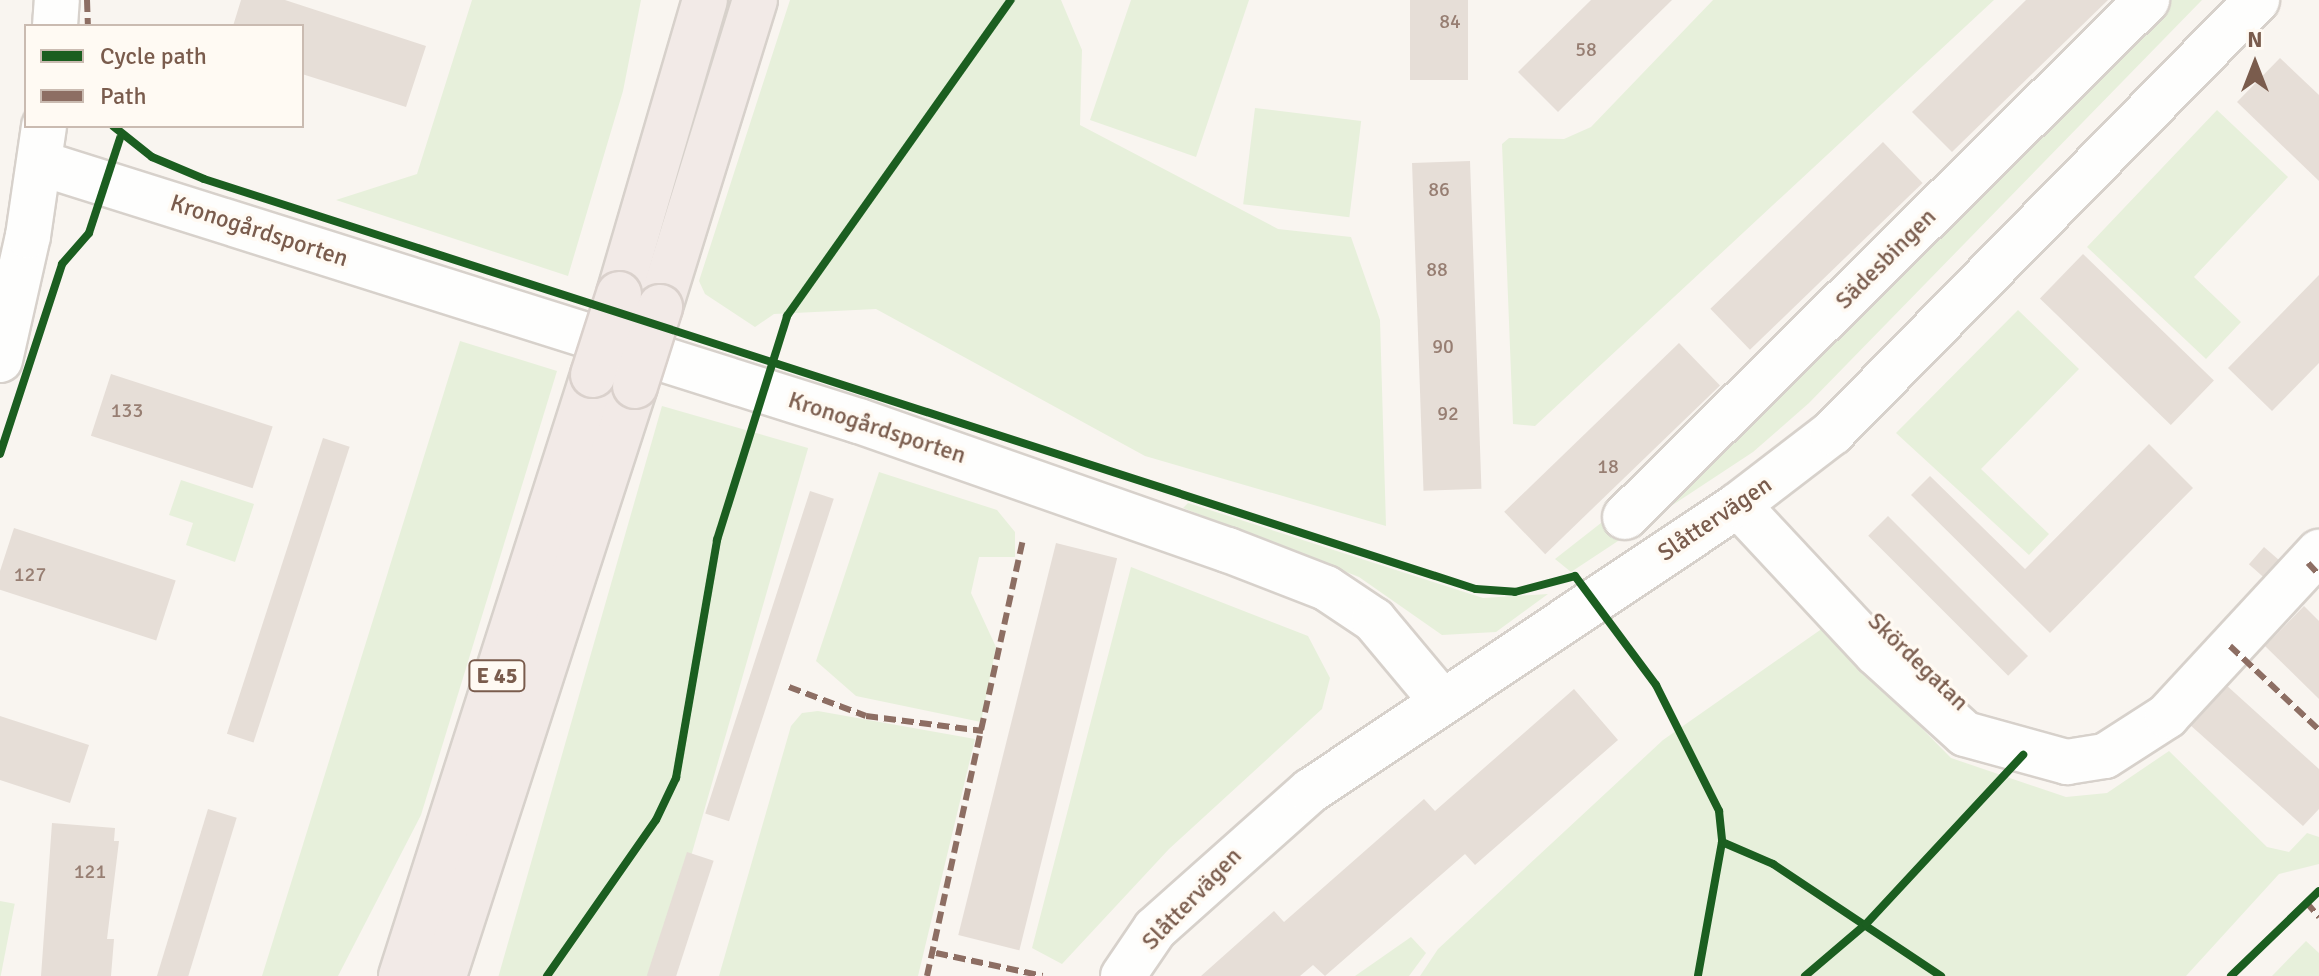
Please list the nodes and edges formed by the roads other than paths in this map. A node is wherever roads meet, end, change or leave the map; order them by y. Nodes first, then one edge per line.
1 (57, 0) edge
2 (705, 0) edge
3 (755, 0) edge
4 (2147, 0) edge
5 (2257, 0) edge
6 (55, 24) edge
7 (42, 145) edge
8 (0, 360) edge
9 (1738, 505) junction
10 (1625, 517) dead end
11 (2319, 552) edge
12 (1440, 699) junction
13 (401, 976) edge
14 (444, 976) edge
15 (1123, 976) edge

1 - 6 street
2 - 13 highway, E 45, bridge
3 - 14 highway, E 45, bridge
4 - 10 street, Sädesbingen
5 - 9 street, Slåttervägen
7 - 8 street
7 - 12 street, Kronogårdsporten
9 - 11 street, Skördegatan
9 - 12 street, Slåttervägen
12 - 15 street, Slåttervägen

